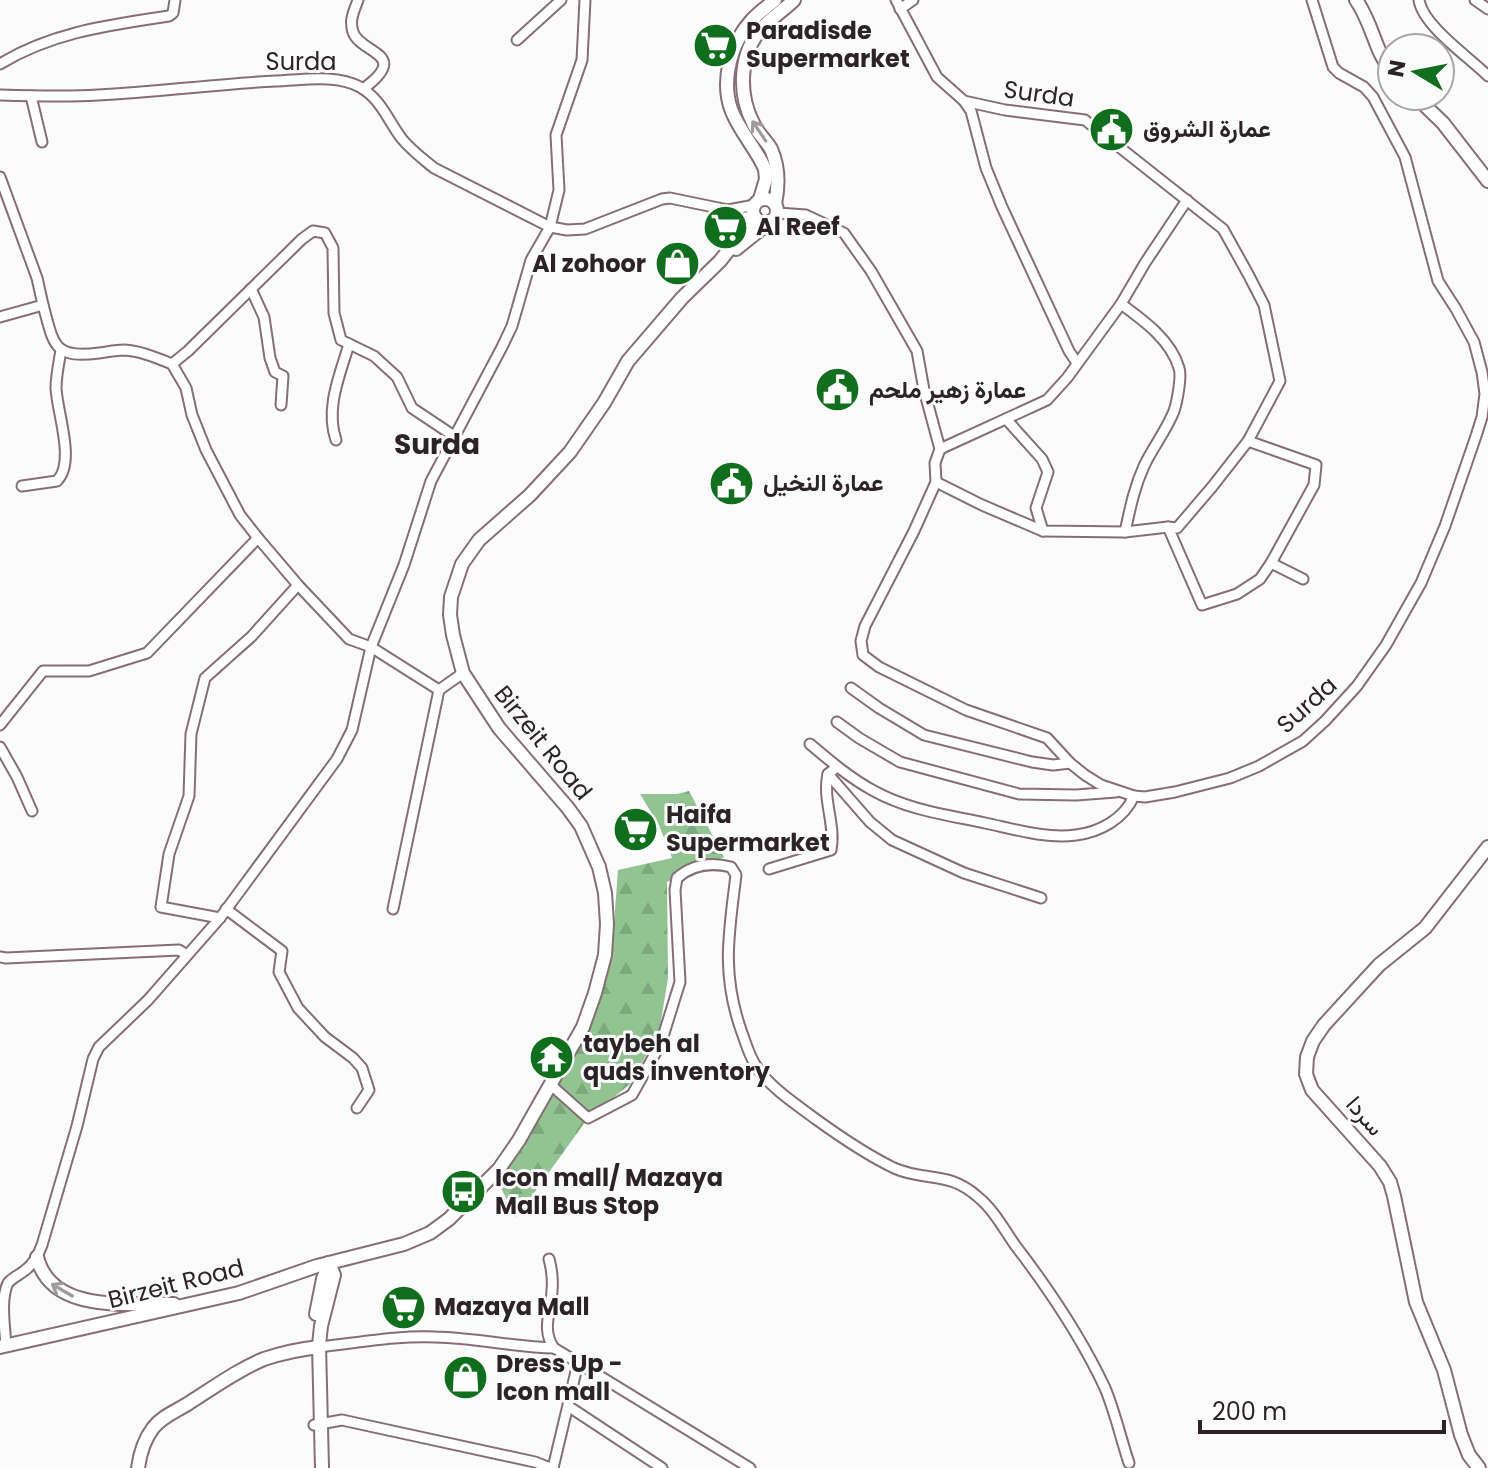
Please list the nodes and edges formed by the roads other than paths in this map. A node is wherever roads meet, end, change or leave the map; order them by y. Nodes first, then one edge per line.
1 (175, 0) edge
2 (358, 0) edge
3 (561, 0) edge
4 (585, 0) edge
5 (775, 0) edge
6 (794, 0) edge
7 (913, 0) edge
8 (1312, 0) edge
9 (1356, 0) edge
10 (1419, 0) edge
11 (1475, 0) edge
12 (898, 4) edge
13 (1488, 9) edge
14 (517, 40) dead end
15 (1376, 45) edge
16 (0, 64) edge
17 (1488, 76) edge
18 (363, 89) junction
19 (0, 95) edge
20 (31, 96) junction
21 (964, 101) junction
22 (1432, 112) edge
23 (42, 142) dead end
24 (0, 177) edge
25 (1488, 181) edge
26 (1187, 200) junction
27 (757, 207) junction
28 (774, 213) junction
29 (731, 214) junction
30 (550, 227) junction
31 (738, 239) junction
32 (720, 261) junction
33 (251, 289) junction
34 (1121, 304) junction
35 (43, 305) junction
36 (0, 317) edge
37 (349, 344) junction
38 (61, 350) junction
39 (1077, 363) junction
40 (172, 364) junction
41 (281, 405) dead end
42 (1006, 419) junction
43 (454, 436) junction
44 (336, 440) dead end
45 (1248, 441) junction
46 (940, 449) junction
47 (936, 482) junction
48 (22, 486) dead end
49 (1168, 527) junction
50 (1043, 531) junction
51 (1125, 532) junction
52 (258, 538) junction
53 (1271, 563) junction
54 (1303, 579) dead end
55 (298, 585) junction
56 (371, 647) junction
57 (463, 673) junction
58 (851, 688) dead end
59 (439, 690) junction
60 (837, 722) dead end
61 (0, 725) edge
62 (810, 744) dead end
63 (0, 747) edge
64 (1070, 763) junction
65 (833, 770) junction
66 (1120, 792) junction
67 (1134, 796) junction
68 (32, 811) dead end
69 (1488, 847) edge
70 (769, 869) dead end
71 (1041, 898) dead end
72 (393, 909) dead end
73 (223, 913) junction
74 (187, 955) junction
75 (0, 957) edge
76 (551, 1085) junction
77 (357, 1108) dead end
78 (37, 1257) junction
79 (549, 1259) dead end
80 (329, 1263) junction
81 (20, 1274) junction
82 (0, 1279) edge
83 (1, 1299) edge
84 (193, 1305) junction
85 (3, 1347) edge
86 (315, 1347) junction
87 (554, 1348) junction
88 (578, 1363) junction
89 (568, 1406) junction
90 (317, 1424) junction
91 (1129, 1463) dead end
92 (140, 1468) edge
93 (315, 1468) edge
94 (322, 1468) edge
95 (552, 1468) edge
96 (662, 1468) edge
97 (750, 1468) edge
98 (1479, 1468) edge

1 - 16 street
2 - 18 street
3 - 14 street
4 - 30 street
5 - 27 main road
28 -> 6 main road
7 - 12 street
8 - 67 street, Surda
9 - 15 main road
10 - 17 street
11 - 13 street
12 - 21 street
18 - 20 street, Surda
18 - 30 street, Surda
19 - 20 street, Surda
20 - 23 street
21 - 26 street, Surda
21 - 39 street
22 - 25 main road
24 - 35 street
26 - 34 street
26 - 45 street, Surda
27 - 28 main road
27 - 28 main road
27 - 29 street, Surda
27 - 31 main road
28 - 32 main road
28 - 46 street, Surda
29 - 30 street, Surda
29 - 31 street
30 - 43 street
31 - 32 main road
32 - 57 main road, Birzeit Road
33 - 37 street
33 - 40 street
33 - 41 street
34 - 39 street
34 - 51 street
35 - 36 street
35 - 38 street
37 - 43 street
37 - 44 street
38 - 40 street
38 - 48 street
39 - 42 street
40 - 52 street
42 - 46 street
42 - 50 street
43 - 56 street
45 - 49 street, Surda
45 - 53 street
46 - 47 street, Surda
47 - 50 street
47 - 64 street, Surda
49 - 51 street
49 - 53 street
50 - 51 street
52 - 55 street
52 - 61 street
53 - 54 street
55 - 56 street
55 - 73 street
56 - 59 street
56 - 73 street
57 - 59 street
57 - 76 main road, Birzeit Road
58 - 64 street
59 - 72 street
60 - 66 street
62 - 65 street
63 - 68 street
64 - 66 street, Surda
65 - 67 street
65 - 70 street
65 - 71 street
66 - 67 street, Surda
69 - 98 main road, سردا
73 - 74 street
73 - 77 street
74 - 75 street
74 - 78 street
76 - 80 main road, Birzeit Road
76 - 91 street
78 - 81 street
84 -> 78 main road
79 - 87 street
80 - 84 main road, Birzeit Road
80 - 86 main road
81 - 82 street
81 - 83 street
83 - 85 street
84 - 85 main road, Birzeit Road
86 - 87 street
86 - 90 main road
86 - 92 main road
87 - 88 street
88 - 89 street
88 - 97 street
89 - 95 street
89 - 96 street
90 - 93 main road
90 - 94 main road
90 - 95 street

